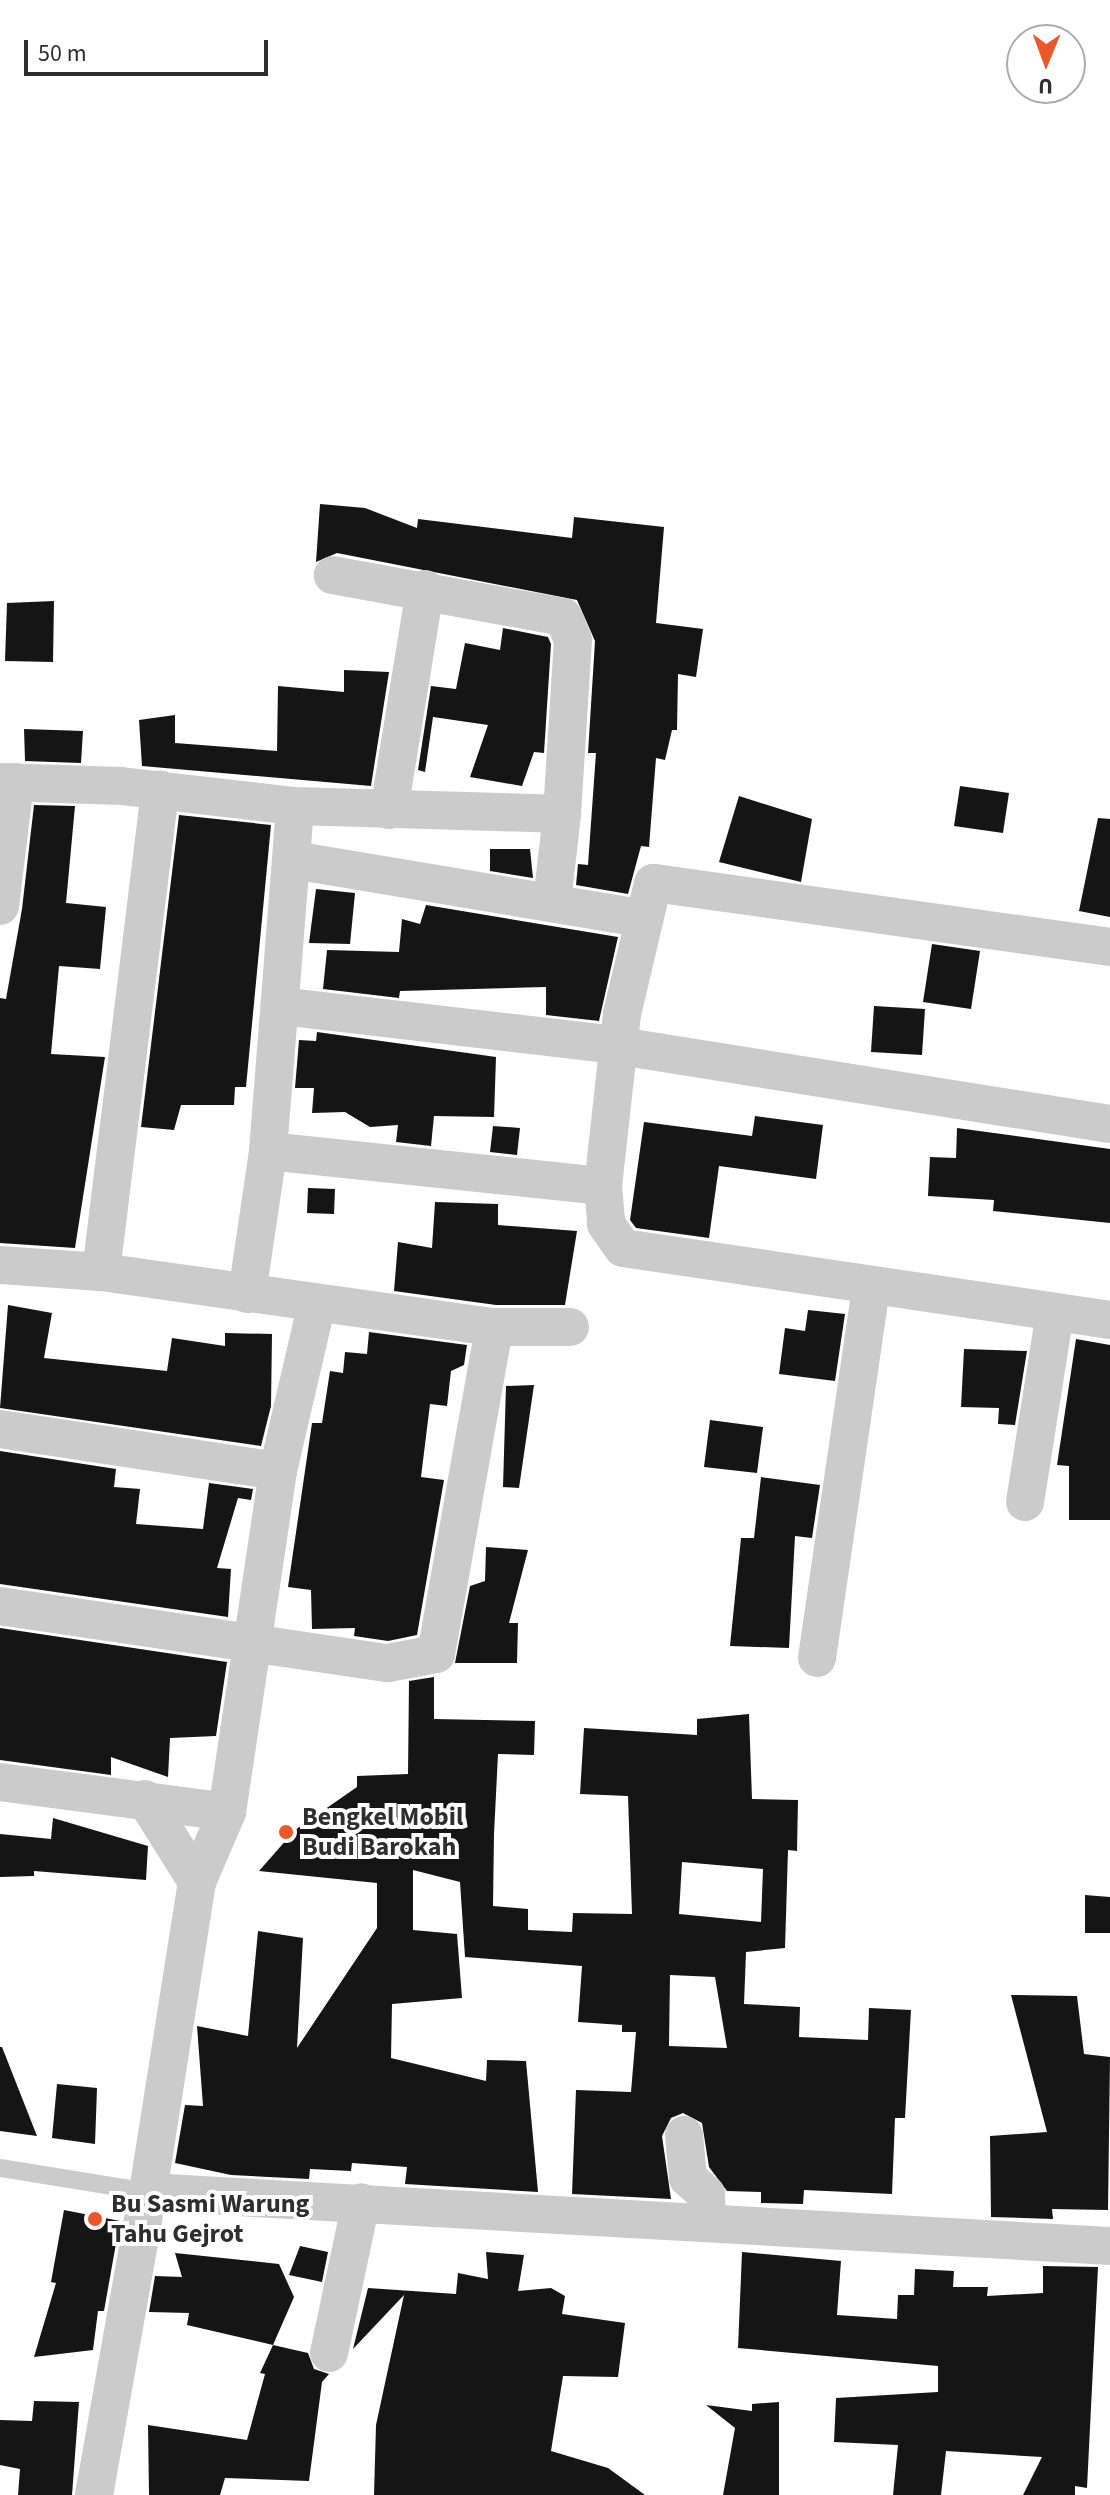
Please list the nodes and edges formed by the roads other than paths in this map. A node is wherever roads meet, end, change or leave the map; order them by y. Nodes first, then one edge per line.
1 (333, 575) dead end
2 (425, 589) junction
3 (8, 782) edge
4 (160, 790) junction
5 (295, 806) junction
6 (389, 810) junction
7 (562, 814) junction
8 (293, 860) junction
9 (552, 902) junction
10 (0, 906) edge
11 (644, 919) junction
12 (1110, 947) edge
13 (280, 1006) junction
14 (619, 1046) junction
15 (1110, 1124) edge
16 (268, 1151) junction
17 (603, 1186) junction
18 (0, 1265) edge
19 (101, 1272) junction
20 (871, 1287) junction
21 (247, 1294) junction
22 (317, 1303) junction
23 (1055, 1312) junction
24 (1110, 1320) edge
25 (494, 1327) junction
26 (570, 1327) dead end
27 (0, 1429) edge
28 (278, 1471) junction
29 (1025, 1502) dead end
30 (0, 1606) edge
31 (255, 1642) junction
32 (817, 1658) dead end
33 (0, 1782) edge
34 (145, 1799) junction
35 (227, 1812) junction
36 (197, 1882) junction
37 (684, 2135) dead end
38 (0, 2168) edge
39 (148, 2192) junction
40 (361, 2202) junction
41 (707, 2222) junction
42 (1110, 2246) edge
43 (329, 2353) dead end
44 (94, 2495) edge

1 - 2 street
2 - 6 street
2 - 7 street
3 - 4 street
3 - 10 street
4 - 5 street
4 - 19 street
5 - 6 street
5 - 8 street
6 - 7 street
7 - 9 street
8 - 9 street
8 - 13 street
9 - 11 street
11 - 12 street
11 - 14 street
13 - 14 street
13 - 16 street
14 - 15 street
14 - 17 street
16 - 17 street
16 - 21 street
17 - 20 street
18 - 19 street
19 - 21 street
20 - 23 street
20 - 32 street
21 - 22 street
22 - 25 street
22 - 28 street
23 - 24 street
23 - 29 street
25 - 26 street
25 - 31 street
27 - 28 street
28 - 31 street
30 - 31 street
31 - 35 street
33 - 34 street
34 - 35 street
34 - 36 street
35 - 36 street
36 - 39 street
37 - 41 street
38 - 39 lane
39 - 40 street
39 - 44 street
40 - 41 street
40 - 43 street
41 - 42 street

